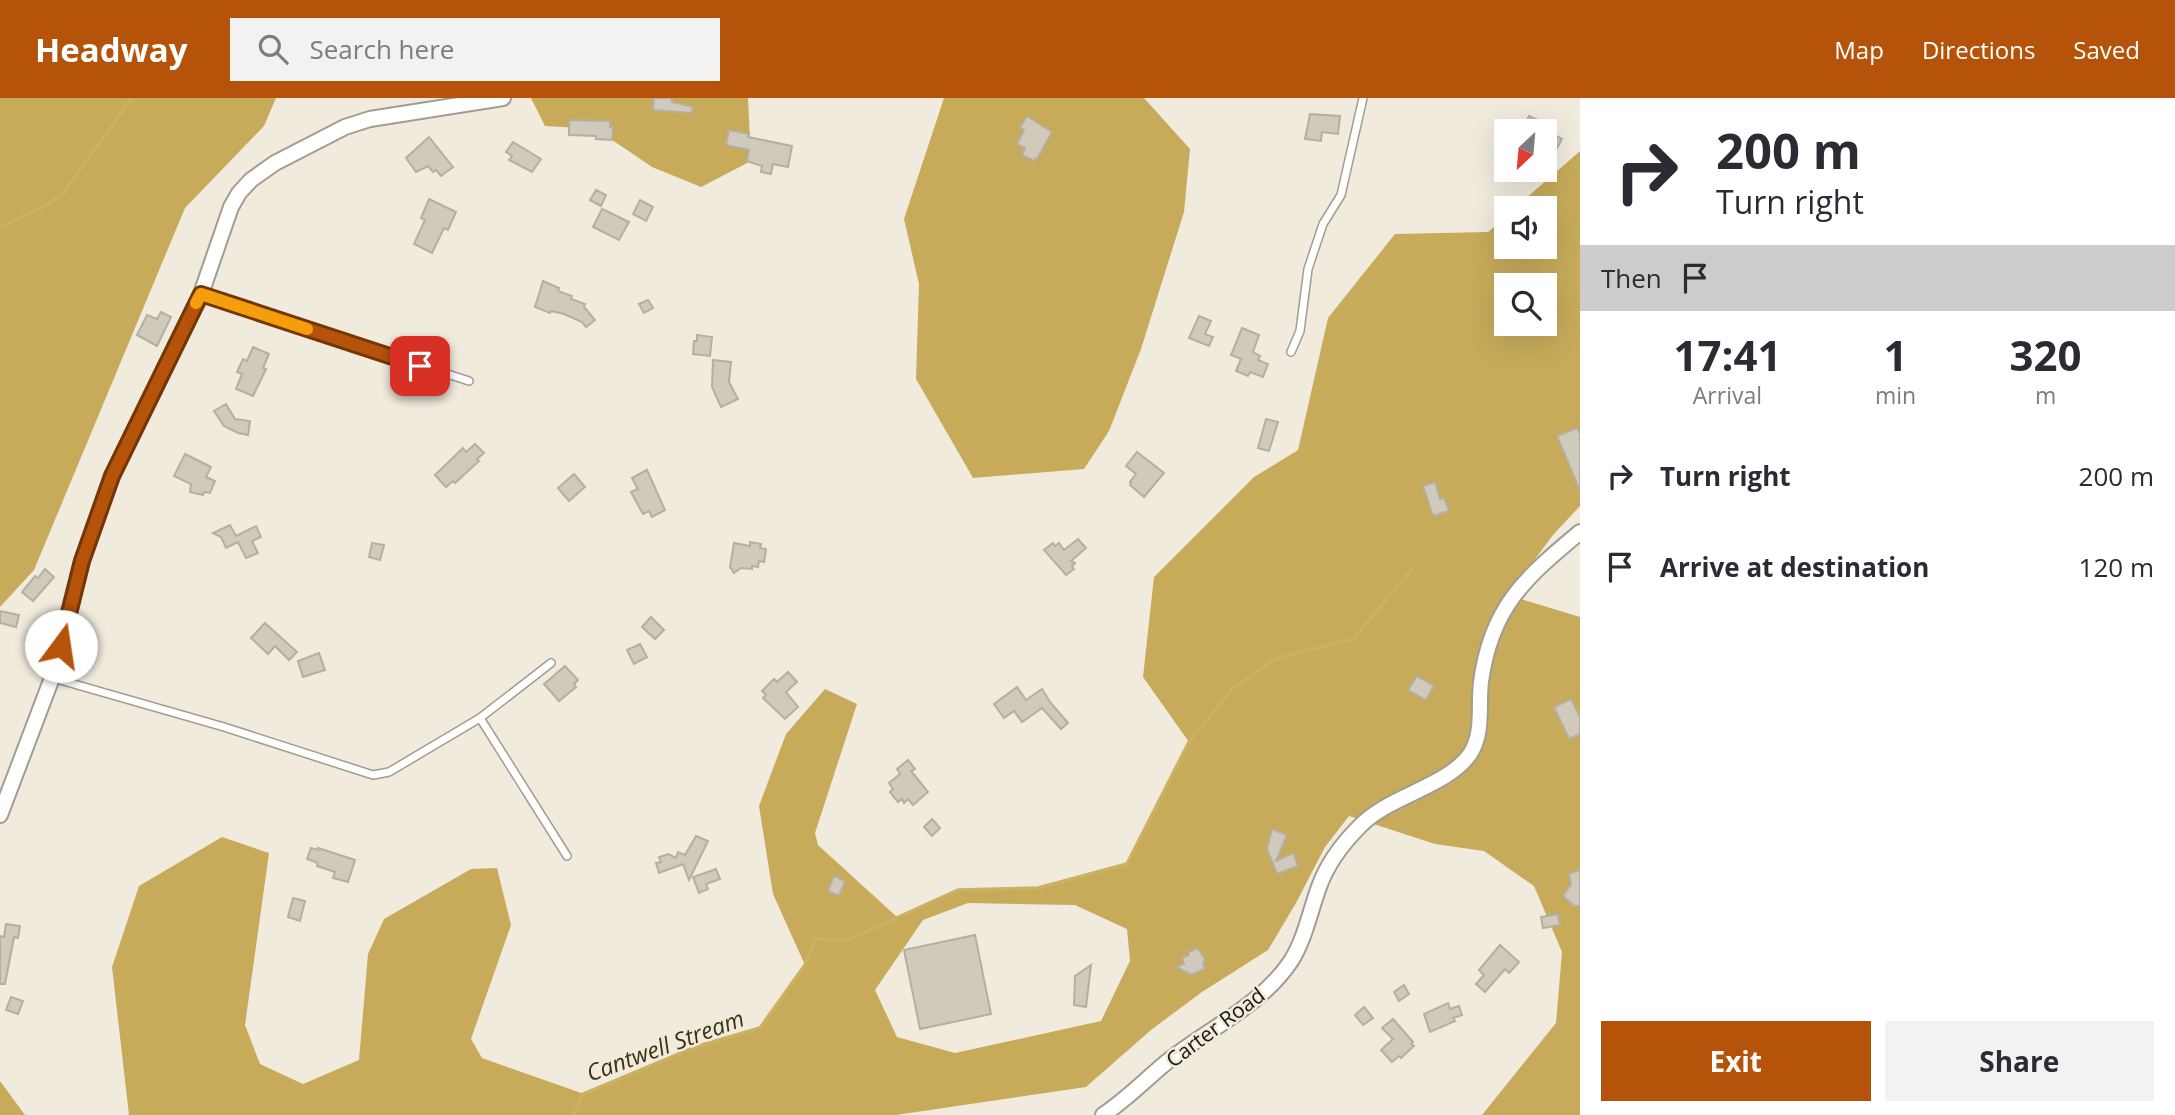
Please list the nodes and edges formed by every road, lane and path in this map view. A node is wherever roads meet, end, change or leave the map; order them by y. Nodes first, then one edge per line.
1 (503, 98) edge
2 (1363, 98) edge
3 (201, 294) junction
4 (1291, 352) dead end
5 (469, 382) dead end
6 (1580, 532) edge
7 (551, 663) dead end
8 (52, 678) junction
9 (480, 718) junction
10 (0, 815) edge
11 (567, 856) dead end
12 (1103, 1115) edge

1 - 3 street
2 - 4 lane
3 - 5 lane
3 - 8 street
6 - 12 street, Carter Road
7 - 9 lane
8 - 9 lane
8 - 10 street
9 - 11 lane

